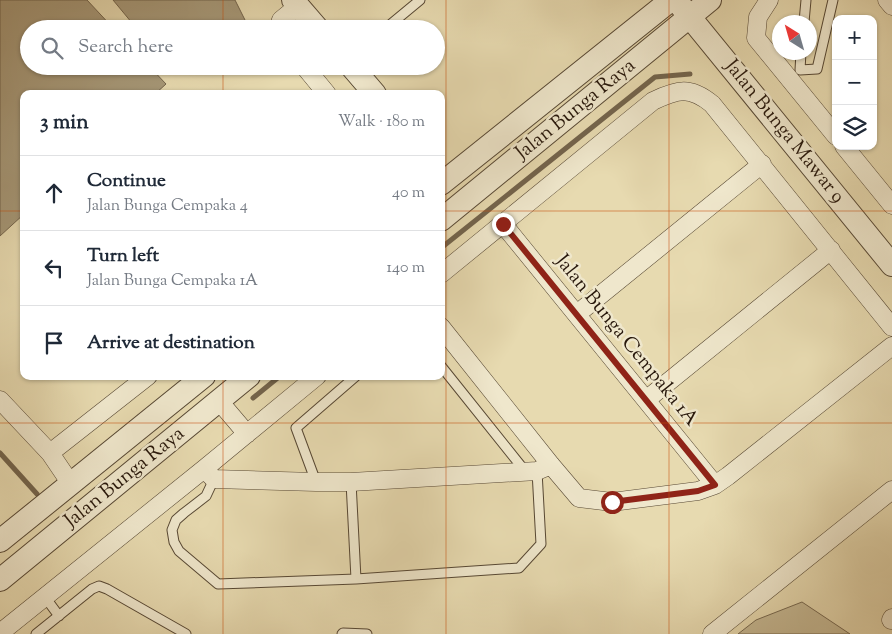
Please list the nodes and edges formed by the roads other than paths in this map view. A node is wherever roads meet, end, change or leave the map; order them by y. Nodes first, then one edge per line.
1 (420, 0) edge
2 (671, 0) edge
3 (710, 0) edge
4 (769, 0) edge
5 (806, 0) edge
6 (833, 0) edge
7 (887, 0) edge
8 (295, 3) edge
9 (892, 6) edge
10 (683, 8) edge
11 (805, 15) edge
12 (281, 20) edge
13 (310, 20) edge
14 (396, 20) edge
15 (799, 60) edge
16 (311, 75) edge
17 (359, 75) edge
18 (795, 75) junction
19 (324, 90) edge
20 (372, 90) edge
21 (832, 130) edge
22 (847, 150) edge
23 (762, 164) junction
24 (445, 175) edge
25 (445, 177) edge
26 (468, 198) junction
27 (892, 205) edge
28 (445, 217) edge
29 (503, 224) junction
30 (831, 250) junction
31 (892, 264) edge
32 (445, 271) edge
33 (577, 314) junction
34 (892, 327) edge
35 (445, 333) edge
36 (892, 346) edge
37 (445, 370) edge
38 (199, 380) edge
39 (244, 380) edge
40 (312, 380) edge
41 (351, 380) edge
42 (128, 382) edge
43 (0, 400) edge
44 (646, 400) junction
45 (219, 401) junction
46 (246, 434) junction
47 (53, 456) junction
48 (538, 469) junction
49 (209, 474) junction
50 (69, 480) junction
51 (316, 482) junction
52 (351, 482) junction
53 (715, 485) junction
54 (892, 490) edge
55 (0, 541) edge
56 (356, 579) junction
57 (0, 580) edge
58 (44, 597) junction
59 (59, 616) junction
60 (0, 633) edge
61 (36, 634) edge
62 (186, 634) edge
63 (342, 634) edge
64 (367, 634) edge
65 (712, 634) edge

1 - 14 lane
2 - 24 street, Jalan Bunga Raya
3 - 10 street, Jalan Bunga Raya
4 - 18 street
5 - 11 lane
6 - 18 lane
7 - 9 street
8 - 12 street
8 - 13 street
10 - 26 street, Jalan Bunga Raya
10 - 31 street, Jalan Bunga Mawar 9
15 - 18 lane
16 - 19 street
17 - 20 street
18 - 21 street
22 - 27 street
23 - 29 street
23 - 30 street
23 - 33 street
25 - 26 street
26 - 28 street, Jalan Bunga Raya
29 - 32 street
29 - 33 street, Jalan Bunga Cempaka 1A
30 - 34 street
30 - 44 street
33 - 44 street, Jalan Bunga Cempaka 1A
35 - 48 street
36 - 53 street
37 - 48 lane
38 - 50 street, Jalan Bunga Raya
39 - 45 street, Jalan Bunga Raya
40 - 46 street
41 - 51 lane
42 - 47 street
43 - 47 street
44 - 53 street, Jalan Bunga Cempaka 1A
45 - 46 street
45 - 57 street, Jalan Bunga Raya
46 - 49 street
47 - 50 street
48 - 52 street
48 - 53 street
48 - 56 lane
49 - 51 street
49 - 56 lane
49 - 58 street
50 - 55 street, Jalan Bunga Raya
51 - 52 street
52 - 56 lane
54 - 65 street
58 - 59 lane
58 - 60 street
59 - 61 lane
59 - 62 lane
63 - 64 lane

